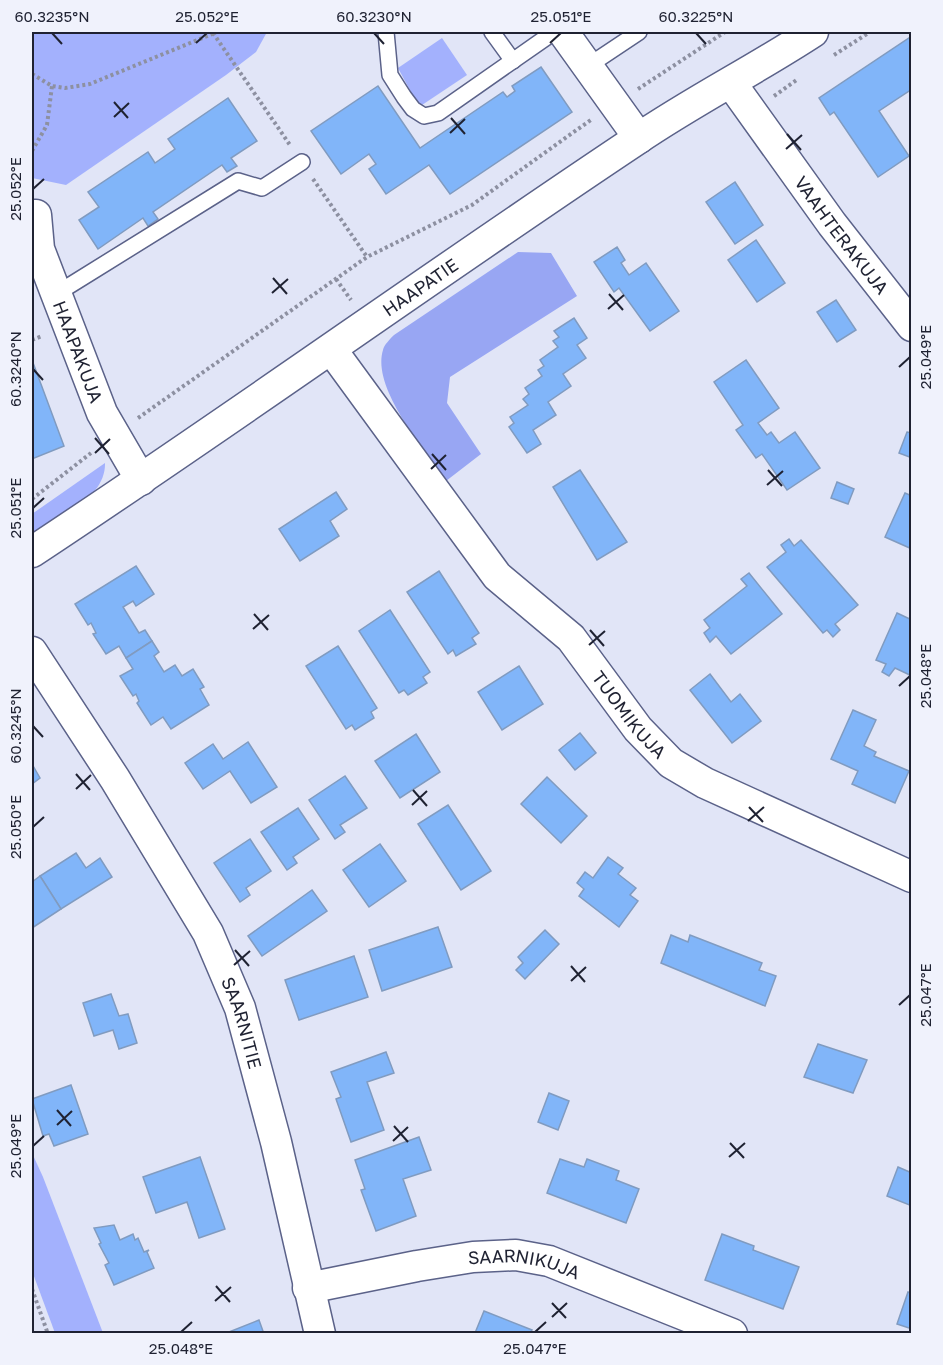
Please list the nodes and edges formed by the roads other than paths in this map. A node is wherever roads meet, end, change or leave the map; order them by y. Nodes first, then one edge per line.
1 (386, 32) edge
2 (492, 32) edge
3 (554, 32) edge
4 (563, 32) edge
5 (639, 32) edge
6 (813, 32) edge
7 (513, 61) junction
8 (588, 66) junction
9 (731, 83) junction
10 (639, 138) junction
11 (302, 162) dead end
12 (36, 215) dead end
13 (56, 294) junction
14 (912, 326) edge
15 (331, 349) junction
16 (141, 480) junction
17 (32, 552) edge
18 (32, 652) edge
19 (912, 877) edge
20 (308, 1288) junction
21 (320, 1334) edge
22 (732, 1334) edge

1 - 7 lane
2 - 7 lane
3 - 7 lane
4 - 8 street
5 - 8 lane
6 - 9 street, HAAPATIE
8 - 10 street
9 - 10 street, HAAPATIE
9 - 14 street, VAAHTERAKUJA
10 - 15 street, HAAPATIE
11 - 13 lane
12 - 13 street, HAAPAKUJA
13 - 16 street, HAAPAKUJA
15 - 16 street, HAAPATIE
15 - 19 street, TUOMIKUJA
16 - 17 street, HAAPATIE
18 - 20 street, SAARNITIE
20 - 21 street, SAARNITIE
20 - 22 street, SAARNIKUJA

